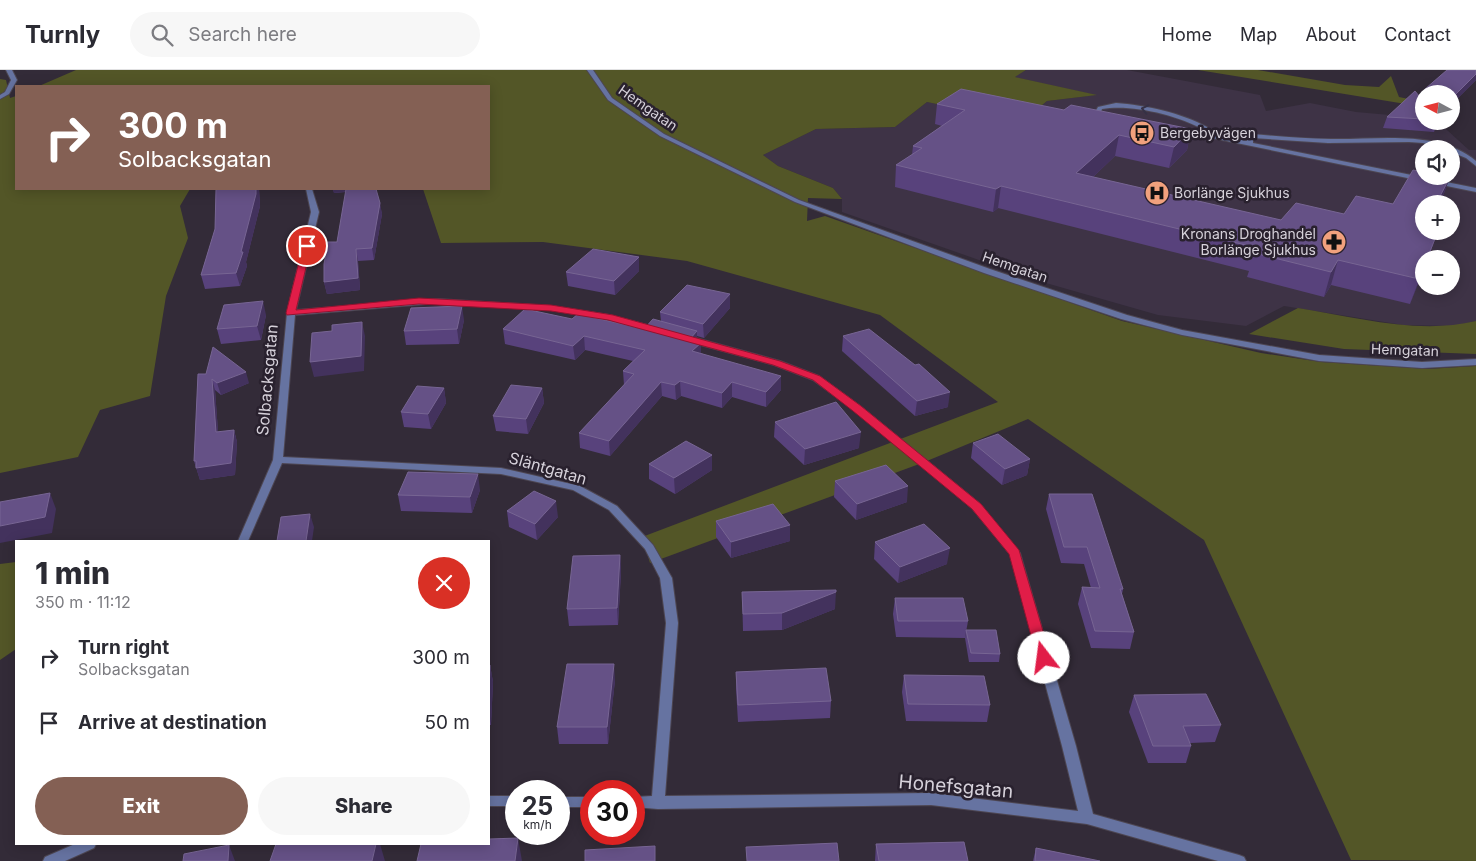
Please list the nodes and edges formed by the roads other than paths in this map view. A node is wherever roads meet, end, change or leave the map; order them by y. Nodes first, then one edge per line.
1 (9, 70) edge
2 (590, 70) edge
3 (0, 97) edge
4 (1115, 124) edge
5 (1208, 134) junction
6 (1165, 135) edge
7 (1415, 142) edge
8 (1250, 143) junction
9 (1460, 153) edge
10 (1476, 164) edge
11 (309, 190) edge
12 (1476, 190) edge
13 (291, 313) junction
14 (1476, 362) edge
15 (278, 460) junction
16 (243, 540) edge
17 (490, 801) edge
18 (505, 801) edge
19 (645, 802) edge
20 (658, 802) junction
21 (1087, 818) junction
22 (86, 845) edge
23 (50, 861) edge
24 (1239, 861) edge

1 - 3 street
2 - 14 street, Hemgatan
5 -> 4 street
5 - 6 street
5 - 8 street
7 - 8 street
8 - 12 street
9 - 10 street
11 - 13 street, Solbacksgatan
13 - 15 street, Solbacksgatan
13 - 21 street
15 - 16 street, Solbacksgatan
15 - 20 street, Släntgatan
17 - 18 street
19 - 20 street, Honefsgatan
20 - 21 street, Honefsgatan
21 - 24 street, Honefsgatan
22 - 23 street

